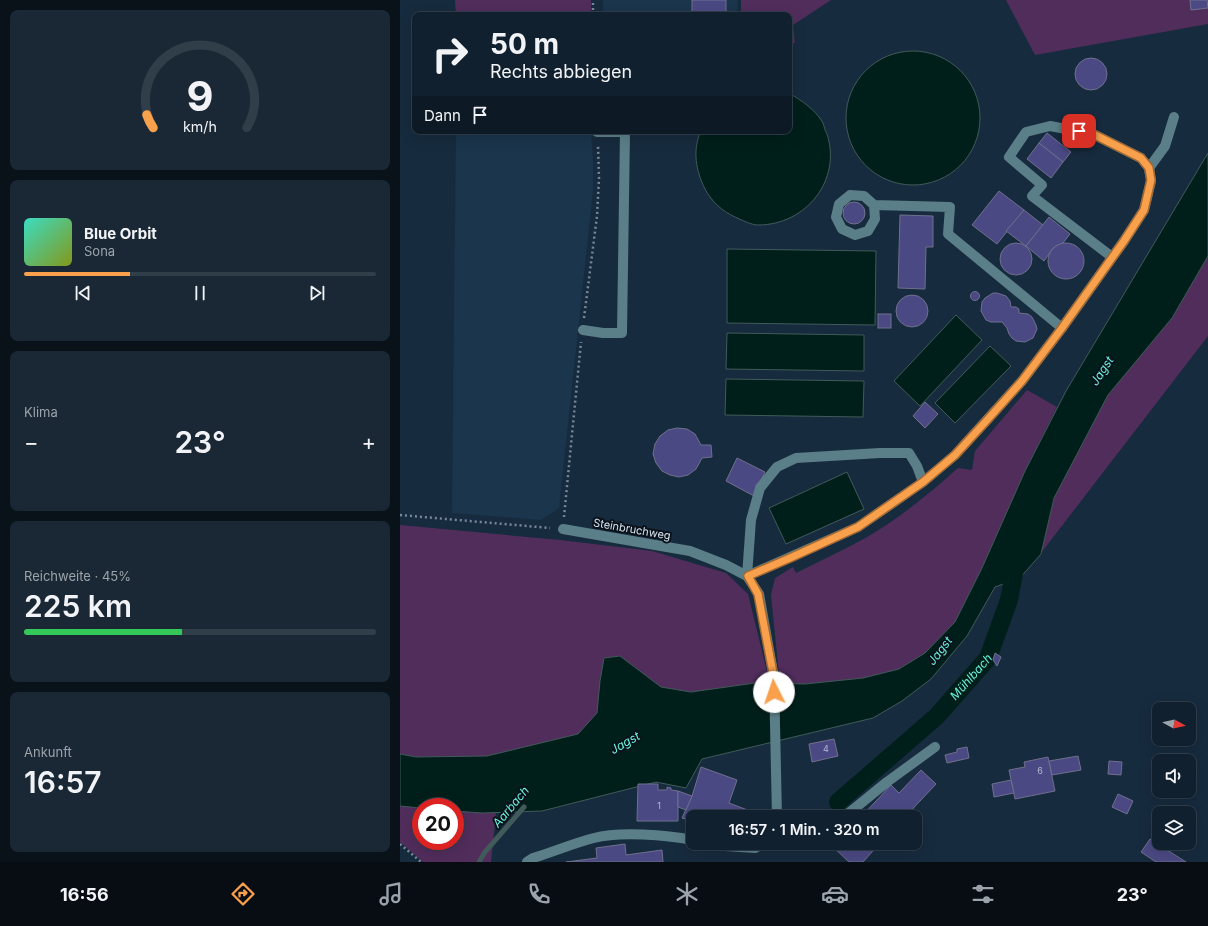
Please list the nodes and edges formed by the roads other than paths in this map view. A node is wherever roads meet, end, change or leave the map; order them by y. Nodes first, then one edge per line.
1 (1174, 116) dead end
2 (625, 134) edge
3 (1149, 168) junction
4 (874, 205) dead end
5 (1112, 257) junction
6 (1062, 328) junction
7 (582, 330) dead end
8 (923, 482) junction
9 (563, 529) road end
10 (748, 576) junction
11 (935, 747) dead end
12 (777, 810) edge
13 (853, 810) edge
14 (686, 839) edge
15 (528, 862) edge

1 - 3 lane
2 - 7 lane
3 - 5 lane
3 - 5 lane
4 - 6 lane
5 - 6 lane
6 - 8 lane
8 - 10 lane
8 - 10 lane
9 - 10 lane, Steinbruchweg
10 - 12 lane
11 - 13 lane
14 - 15 lane

